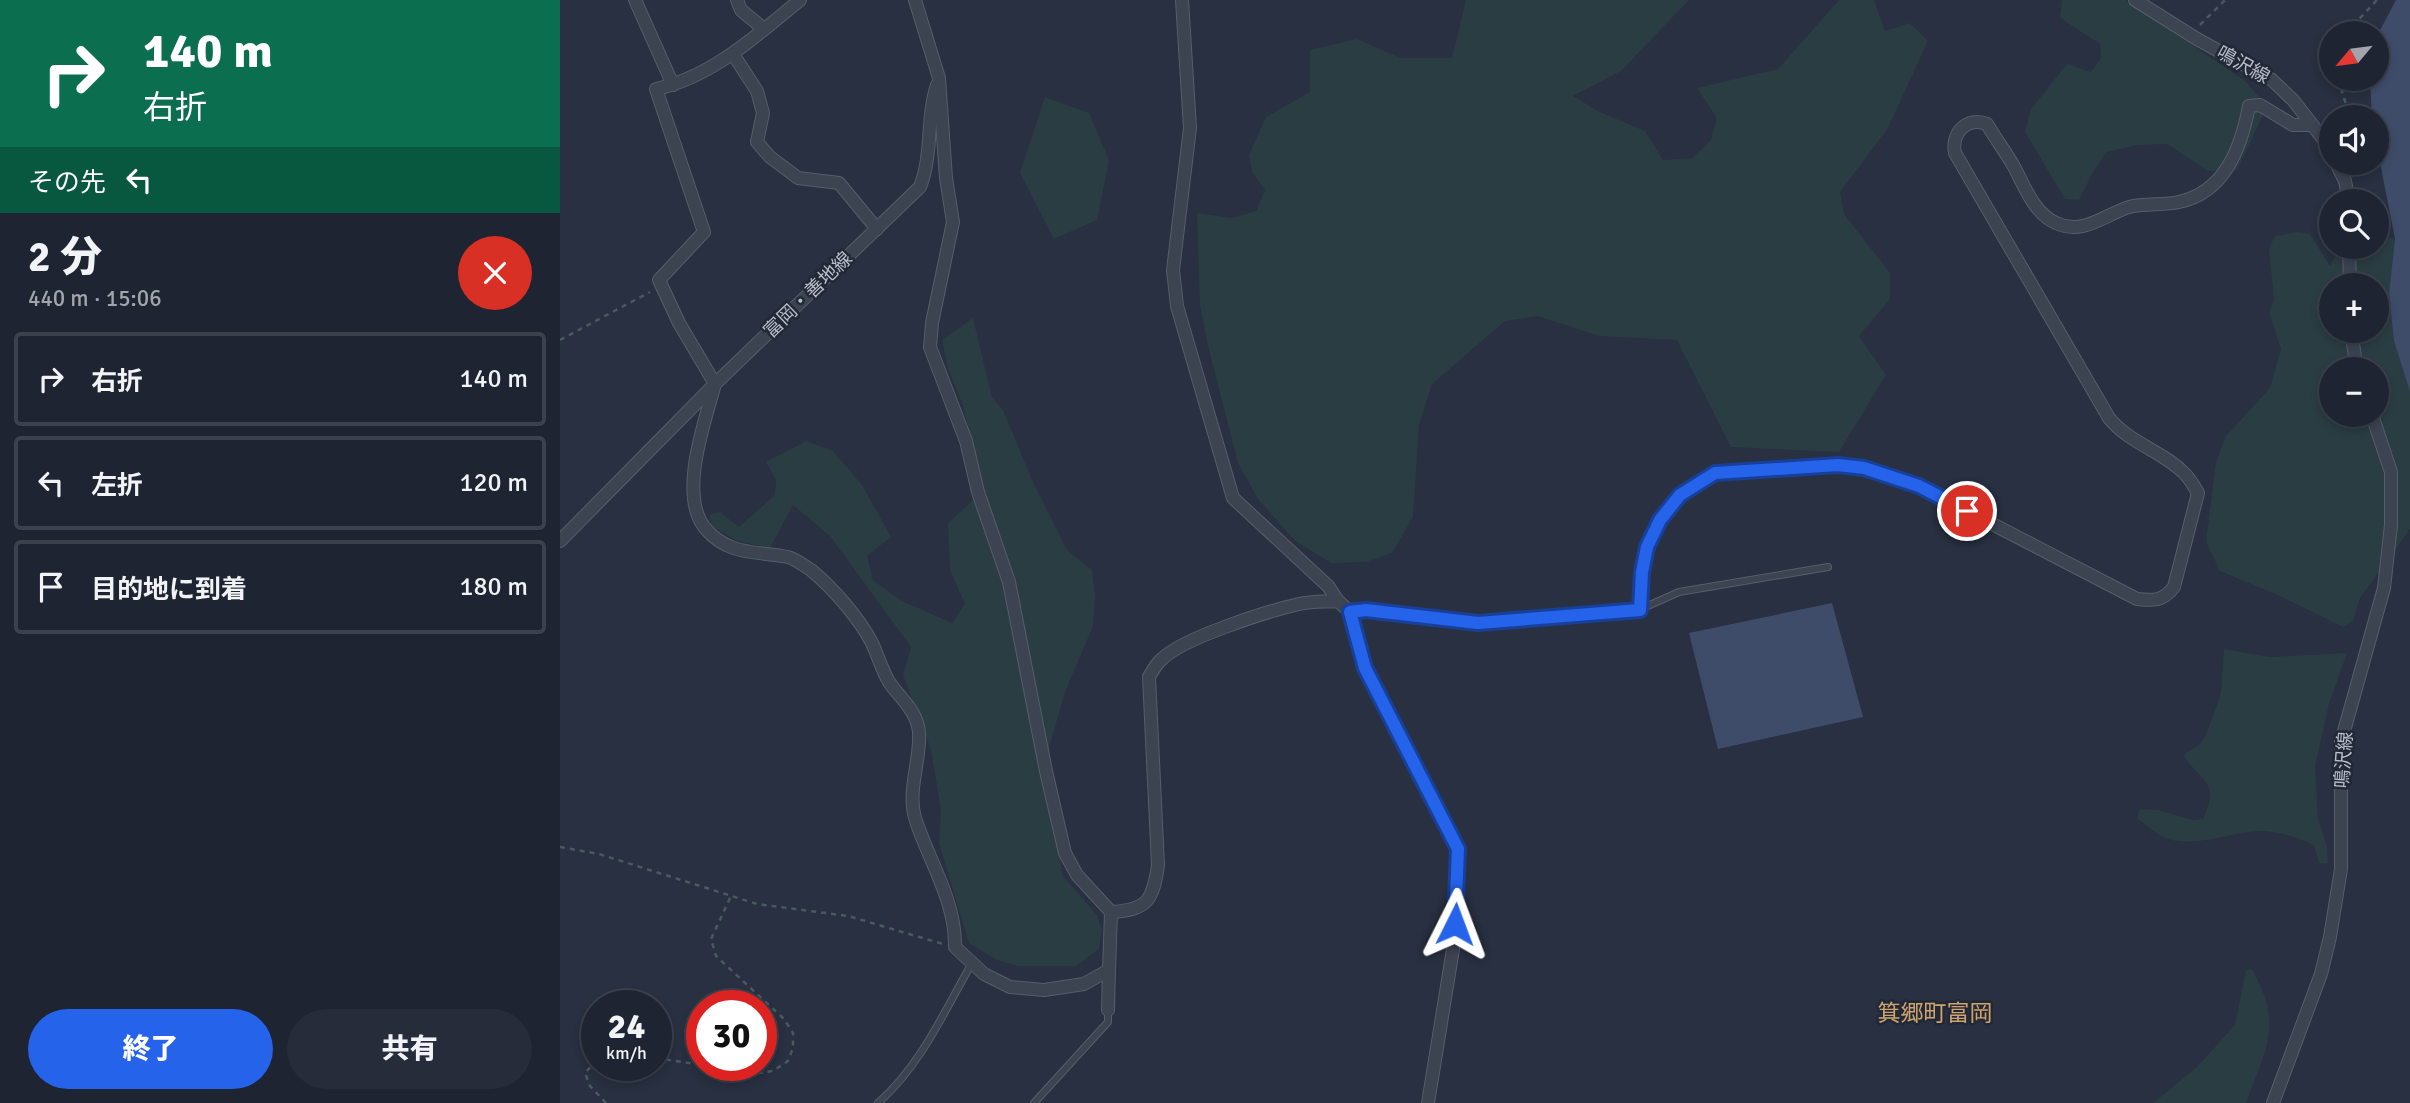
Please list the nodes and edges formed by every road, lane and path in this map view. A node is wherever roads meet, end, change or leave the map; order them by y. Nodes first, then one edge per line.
1 (635, 0) edge
2 (737, 0) edge
3 (800, 0) edge
4 (915, 0) edge
5 (1182, 0) edge
6 (2135, 0) edge
7 (2225, 0) edge
8 (2377, 0) edge
9 (2357, 21) edge
10 (2197, 28) dead end
11 (764, 29) junction
12 (733, 54) junction
13 (939, 78) junction
14 (673, 85) junction
15 (2312, 125) junction
16 (2319, 135) edge
17 (877, 229) junction
18 (662, 285) junction
19 (560, 340) edge
20 (715, 384) junction
21 (2376, 427) edge
22 (560, 541) edge
23 (1828, 567) dead end
24 (1338, 601) junction
25 (1640, 610) junction
26 (1350, 612) junction
27 (560, 847) edge
28 (731, 896) junction
29 (1111, 912) junction
30 (955, 947) junction
31 (972, 963) junction
32 (1109, 970) junction
33 (753, 990) edge
34 (1108, 1010) joint
35 (777, 1013) edge
36 (777, 1068) edge
37 (588, 1081) edge
38 (606, 1103) edge
39 (878, 1103) edge
40 (1034, 1103) edge
41 (1428, 1103) edge
42 (2273, 1103) edge

1 - 14 street
2 - 11 street
3 - 11 street
4 - 13 street
5 - 24 street
6 - 15 street, 鳴沢線
7 - 10 path
8 - 9 path
11 - 12 street
12 - 14 street
12 - 17 street
13 - 17 street, 富岡・善地線
13 - 29 street
14 - 18 street
15 - 16 street, 鳴沢線
15 - 25 street
17 - 20 street, 富岡・善地線
18 - 19 path
18 - 20 street
20 - 22 street, 富岡・善地線
20 - 30 street
21 - 42 street, 鳴沢線
23 - 25 lane
24 - 26 street
24 - 29 street
25 - 26 street
26 - 41 street
27 - 28 path
28 - 30 path
28 - 33 path
29 - 32 street
30 - 31 street
31 - 32 street
31 - 39 lane
32 - 34 street
34 - 40 lane
35 - 36 path
37 - 38 path

